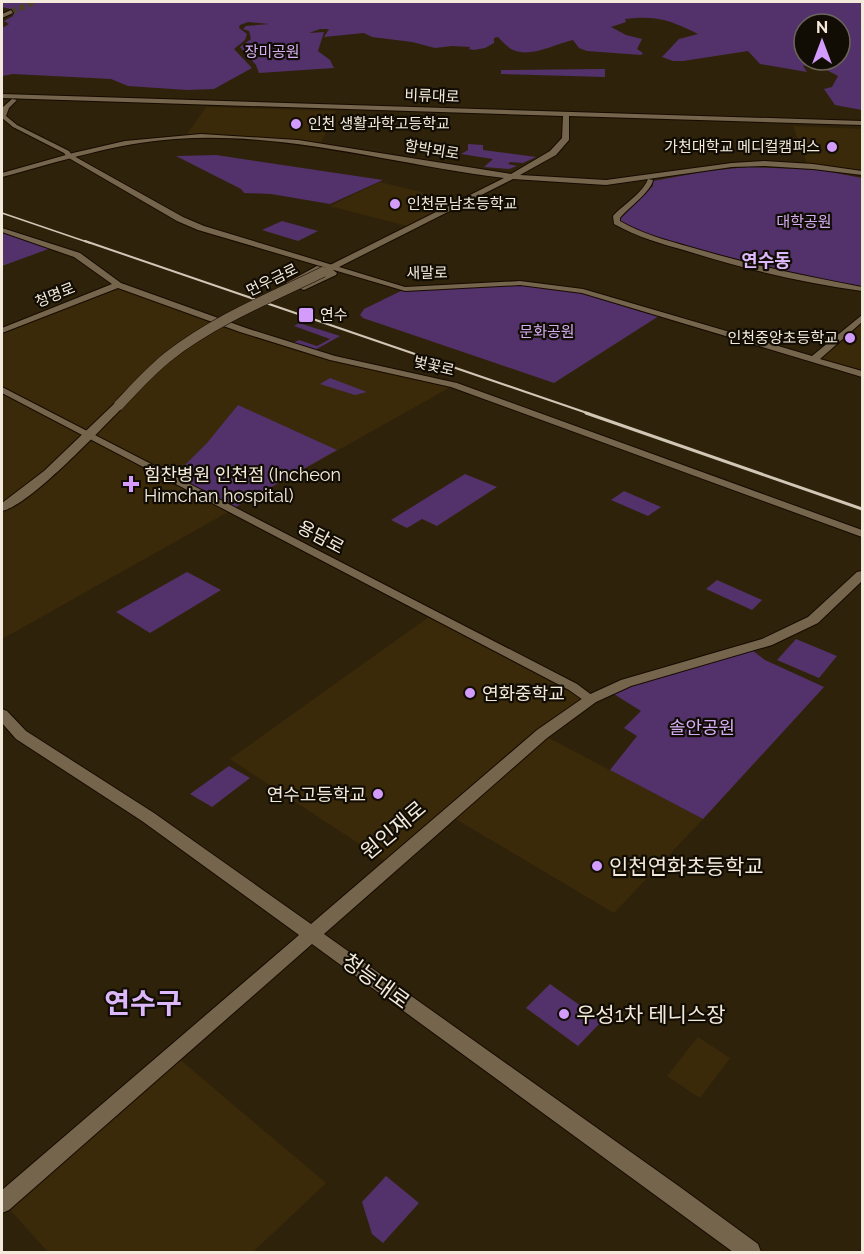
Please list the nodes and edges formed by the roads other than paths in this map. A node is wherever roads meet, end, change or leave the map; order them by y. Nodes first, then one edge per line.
1 (11, 12) tunnel mouth
2 (2, 16) edge
3 (5, 98) edge
4 (566, 115) junction
5 (862, 124) edge
6 (15, 126) junction
7 (2, 129) edge
8 (69, 156) junction
9 (862, 173) edge
10 (2, 175) edge
11 (514, 176) junction
12 (650, 180) junction
13 (2, 230) edge
14 (333, 267) junction
15 (290, 282) dead end
16 (118, 285) junction
17 (304, 287) dead end
18 (862, 289) edge
19 (862, 318) edge
20 (2, 331) edge
21 (814, 359) junction
22 (862, 374) edge
23 (2, 390) edge
24 (88, 434) junction
25 (4, 507) edge
26 (862, 534) edge
27 (862, 575) edge
28 (591, 699) junction
29 (2, 714) edge
30 (310, 933) junction
31 (2, 1203) edge
32 (750, 1252) edge

1 - 2 main road
3 - 4 main road, 비류대로
3 - 6 street
4 - 5 main road, 비류대로
4 - 11 main road, 먼우금로
6 - 7 street
6 - 8 street, 새말로
8 - 10 main road, 함박뫼로
8 - 11 main road, 함박뫼로
8 - 14 street, 새말로
9 - 12 main road, 함박뫼로
11 - 12 main road, 함박뫼로
11 - 14 main road, 먼우금로
12 - 18 street
13 - 16 street, 벚꽃로
14 - 15 main road
14 - 17 main road
14 - 21 street, 새말로
14 - 24 main road, 먼우금로, bridge
16 - 20 street, 청명로
16 - 26 street, 벚꽃로
19 - 21 street
21 - 22 street, 새말로
23 - 24 street, 용담로
24 - 25 main road, 먼우금로
24 - 28 street, 용담로
27 - 28 main road, 원인재로
28 - 30 main road, 원인재로
29 - 30 main road, 청능대로
30 - 31 main road, 원인재로
30 - 32 main road, 청능대로

